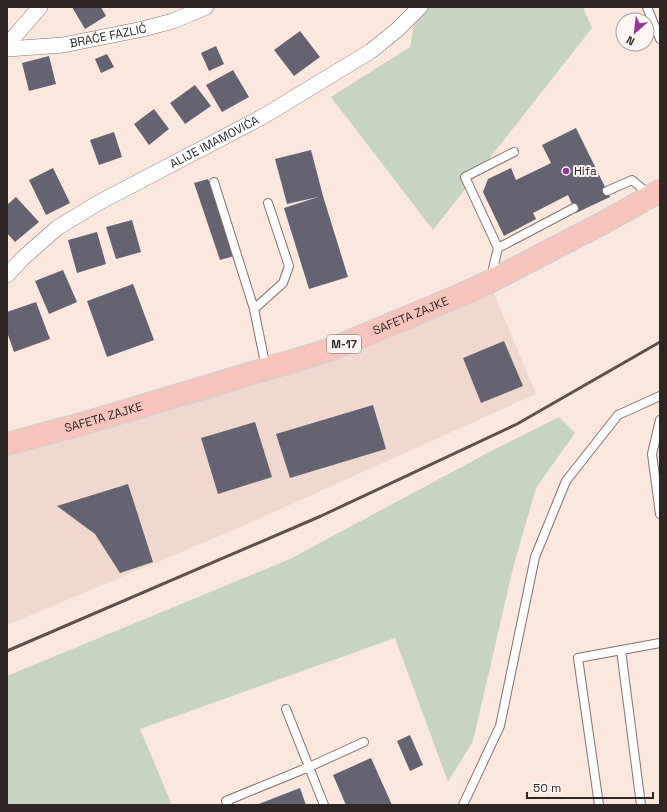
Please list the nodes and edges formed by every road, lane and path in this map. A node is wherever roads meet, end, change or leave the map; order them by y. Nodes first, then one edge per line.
1 (40, 7) edge
2 (206, 7) edge
3 (420, 7) edge
4 (647, 7) edge
5 (660, 39) edge
6 (7, 45) edge
7 (7, 49) edge
8 (514, 152) dead end
9 (214, 182) dead end
10 (607, 191) dead end
11 (656, 194) edge
12 (268, 203) dead end
13 (574, 208) dead end
14 (498, 248) junction
15 (7, 275) edge
16 (490, 282) junction
17 (254, 310) junction
18 (267, 369) junction
19 (660, 396) edge
20 (660, 420) edge
21 (7, 444) edge
22 (660, 514) edge
23 (660, 643) edge
24 (621, 650) junction
25 (286, 709) dead end
26 (364, 742) dead end
27 (310, 767) junction
28 (228, 805) edge
29 (324, 805) edge
30 (462, 805) edge
31 (599, 805) edge
32 (641, 805) edge

1 - 6 street
2 - 7 street, BRAĆE FAZLIĆ
3 - 15 street, ALIJE IMAMOVIĆA
4 - 5 lane
8 - 14 lane
9 - 17 lane
10 - 11 lane
11 - 16 main road, SAFETA ZAJKE / M-17
12 - 17 lane
13 - 14 lane
14 - 16 lane
16 - 18 main road, SAFETA ZAJKE / M-17
17 - 18 lane
18 - 21 main road, SAFETA ZAJKE / M-17
19 - 30 lane
20 - 22 lane
23 - 24 lane
24 - 31 lane
24 - 32 lane
25 - 27 lane
26 - 27 lane
27 - 28 lane
27 - 29 lane

